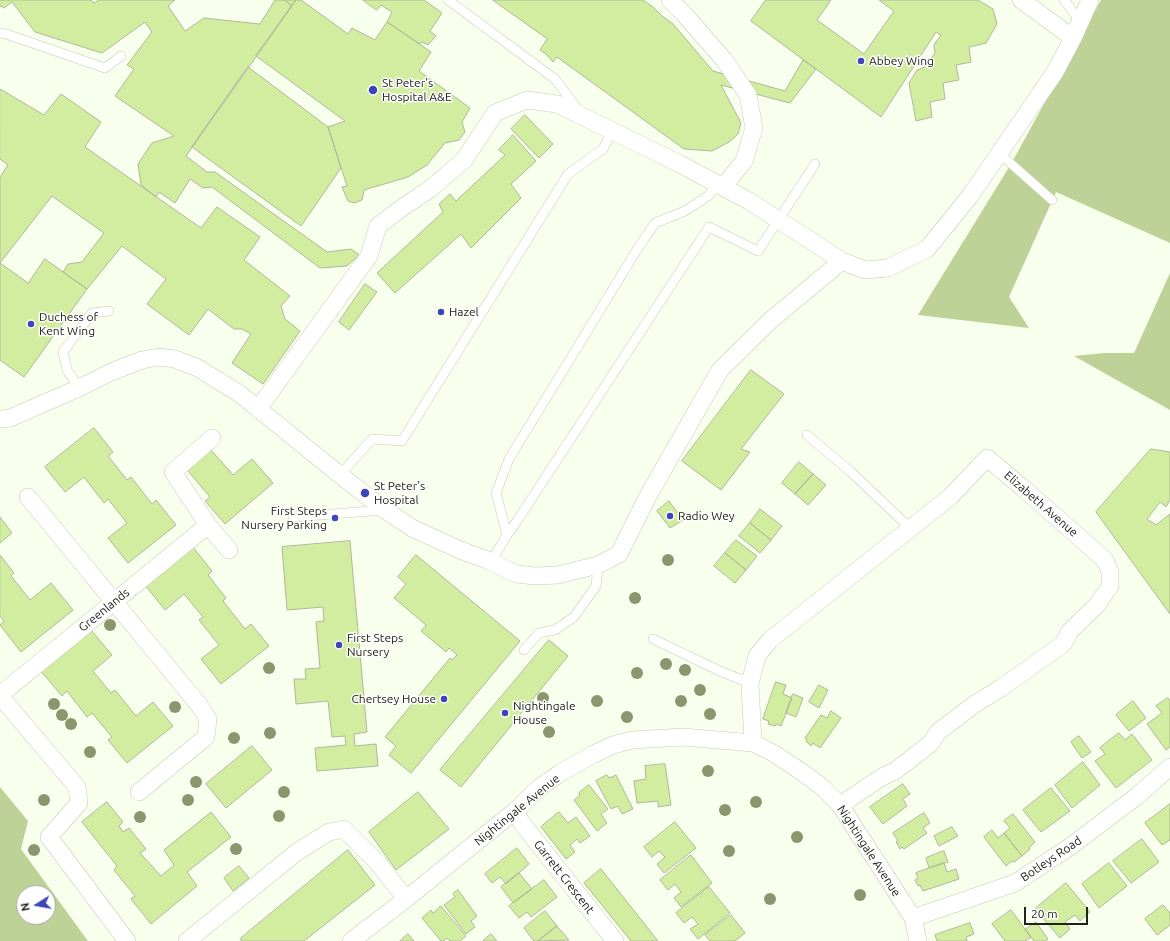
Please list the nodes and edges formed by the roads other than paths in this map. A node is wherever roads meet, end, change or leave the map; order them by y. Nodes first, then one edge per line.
1 (448, 0) edge
2 (670, 0) edge
3 (1021, 0) edge
4 (1064, 0) edge
5 (1090, 0) edge
6 (1080, 21) junction
7 (0, 33) edge
8 (1073, 38) junction
9 (121, 56) dead end
10 (584, 117) junction
11 (612, 131) junction
12 (999, 154) junction
13 (815, 164) dead end
14 (720, 186) junction
15 (1052, 200) dead end
16 (778, 220) junction
17 (842, 260) junction
18 (109, 311) dead end
19 (78, 388) junction
20 (258, 409) junction
21 (0, 419) edge
22 (807, 435) dead end
23 (212, 438) dead end
24 (340, 475) junction
25 (28, 498) dead end
26 (385, 510) junction
27 (294, 517) dead end
28 (208, 525) junction
29 (910, 528) junction
30 (507, 535) junction
31 (229, 550) dead end
32 (491, 562) junction
33 (598, 565) junction
34 (114, 602) junction
35 (653, 639) dead end
36 (524, 650) dead end
37 (750, 683) junction
38 (0, 696) edge
39 (753, 743) junction
40 (1170, 767) edge
41 (139, 792) dead end
42 (840, 805) junction
43 (515, 811) junction
44 (406, 899) junction
45 (913, 918) junction
46 (359, 939) edge
47 (127, 941) edge
48 (187, 941) edge
49 (615, 941) edge
50 (918, 941) edge

1 - 10 lane
2 - 14 street
3 - 8 street
4 - 6 lane
5 - 6 street
6 - 8 street
7 - 9 lane
8 - 12 street
10 - 11 street
10 - 20 street
11 - 14 street
11 - 24 lane
12 - 15 lane
12 - 17 street
13 - 16 lane
14 - 16 street
14 - 30 lane
16 - 17 street
16 - 30 lane
17 - 33 street
18 - 19 lane
19 - 20 street
19 - 21 street
20 - 24 street
22 - 29 lane
23 - 28 street
24 - 26 street
25 - 34 street
26 - 27 lane
26 - 32 street
28 - 31 street
28 - 34 street, Greenlands
29 - 37 street, Elizabeth Avenue
29 - 42 street, Elizabeth Avenue
30 - 32 lane
32 - 33 street
33 - 36 lane
34 - 38 street, Greenlands
34 - 41 street
35 - 37 lane
37 - 39 street, Elizabeth Avenue
38 - 47 street
39 - 42 street, Nightingale Avenue
39 - 43 street, Nightingale Avenue
40 - 45 street, Botleys Road
42 - 45 street, Nightingale Avenue
43 - 44 street, Nightingale Avenue
43 - 49 street, Garrett Crescent
44 - 46 street, Nightingale Avenue
44 - 48 street
45 - 50 street, Nightingale Avenue

